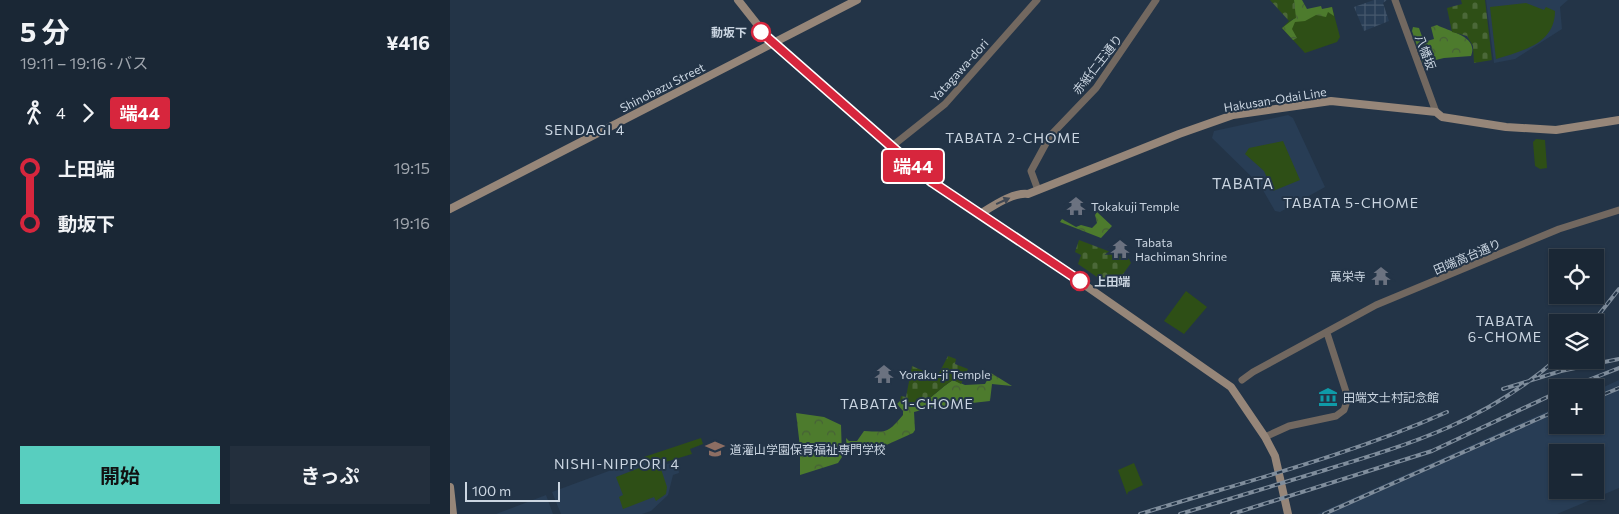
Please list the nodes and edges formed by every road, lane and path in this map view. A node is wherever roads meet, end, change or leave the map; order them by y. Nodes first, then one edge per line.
1 (738, 0) edge
2 (857, 0) edge
3 (1036, 0) edge
4 (1156, 0) edge
5 (1395, 0) edge
6 (772, 43) junction
7 (1436, 112) junction
8 (1619, 120) edge
9 (891, 147) junction
10 (1038, 190) junction
11 (450, 209) edge
12 (1619, 210) edge
13 (980, 214) junction
14 (1327, 333) junction
15 (1242, 380) dead end
16 (1265, 437) junction
17 (450, 487) edge
18 (453, 514) edge
19 (1288, 514) edge

1 - 6 main road
2 - 6 main road, Shinobazu Street
3 - 9 street, Yatagawa-dori
4 - 10 street, 赤紙仁王通り
5 - 7 street, 八幡坂
6 - 9 main road
6 - 11 main road, Shinobazu Street
7 - 8 main road, Hakusan-Odai Line
7 - 10 main road, Hakusan-Odai Line
9 - 13 main road
13 -> 10 main road, Hakusan-Odai Line
12 - 14 street, 田端高台通り
13 - 16 main road
14 - 15 street, 田端高台通り
14 - 16 street
16 - 19 main road
17 - 18 main road

